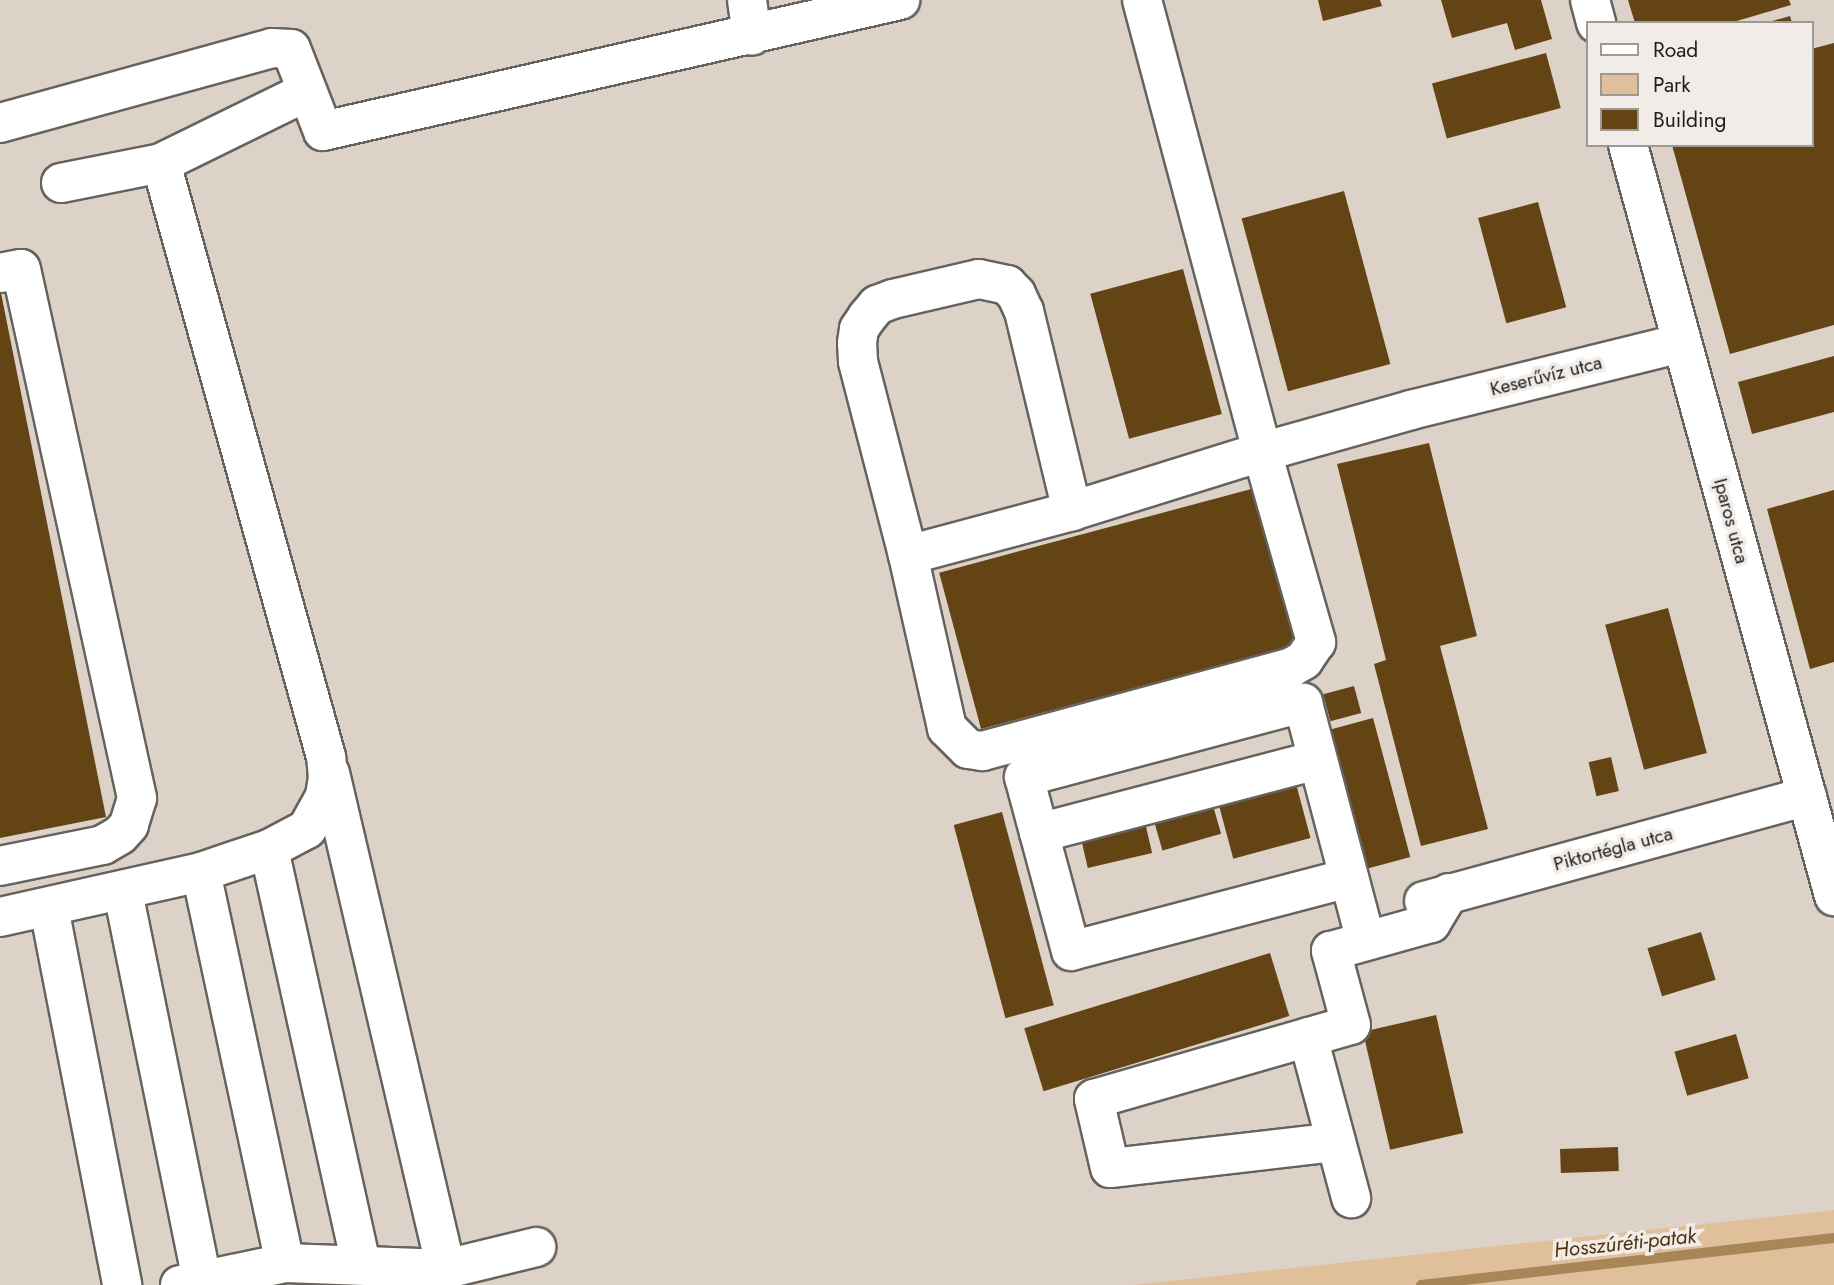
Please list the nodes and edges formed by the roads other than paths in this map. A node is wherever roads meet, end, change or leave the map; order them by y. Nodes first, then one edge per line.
1 (900, 0) edge
2 (1142, 0) edge
3 (1590, 0) edge
4 (749, 18) edge
5 (1595, 21) edge
6 (306, 92) junction
7 (0, 124) edge
8 (1629, 147) edge
9 (161, 163) junction
10 (61, 183) dead end
11 (0, 274) edge
12 (1682, 344) junction
13 (1262, 452) junction
14 (1072, 511) junction
15 (908, 555) junction
16 (326, 757) junction
17 (1318, 760) junction
18 (1807, 796) junction
19 (1039, 833) junction
20 (269, 849) junction
21 (0, 866) edge
22 (201, 872) junction
23 (1349, 878) junction
24 (122, 892) junction
25 (1834, 896) edge
26 (49, 908) junction
27 (0, 917) edge
28 (1367, 941) junction
29 (1308, 1037) junction
30 (1336, 1142) junction
31 (1351, 1198) dead end
32 (536, 1247) dead end
33 (285, 1263) junction
34 (360, 1264) junction
35 (446, 1269) junction
36 (191, 1283) edge
37 (122, 1285) edge

1 - 4 street
2 - 13 street
3 - 5 street
4 - 6 street
6 - 7 street
6 - 9 street
8 - 12 street, Iparos utca
9 - 10 street
9 - 16 street
11 - 21 street
12 - 13 street, Keserűvíz utca
12 - 18 street, Iparos utca
13 - 14 street, Keserűvíz utca
13 - 15 street
14 - 15 street, Keserűvíz utca
14 - 15 street
16 - 20 street
16 - 35 street
17 - 19 street
17 - 19 street
17 - 23 street
18 - 25 street, Iparos utca
18 - 28 street, Piktortégla utca
19 - 23 street
20 - 22 street
20 - 34 street
22 - 24 street
22 - 33 street
23 - 28 street
24 - 26 street
24 - 36 street
26 - 27 street
26 - 37 street
28 - 29 street
29 - 30 street
29 - 30 street
30 - 31 street
32 - 35 street
33 - 34 street
33 - 36 street
34 - 35 street

